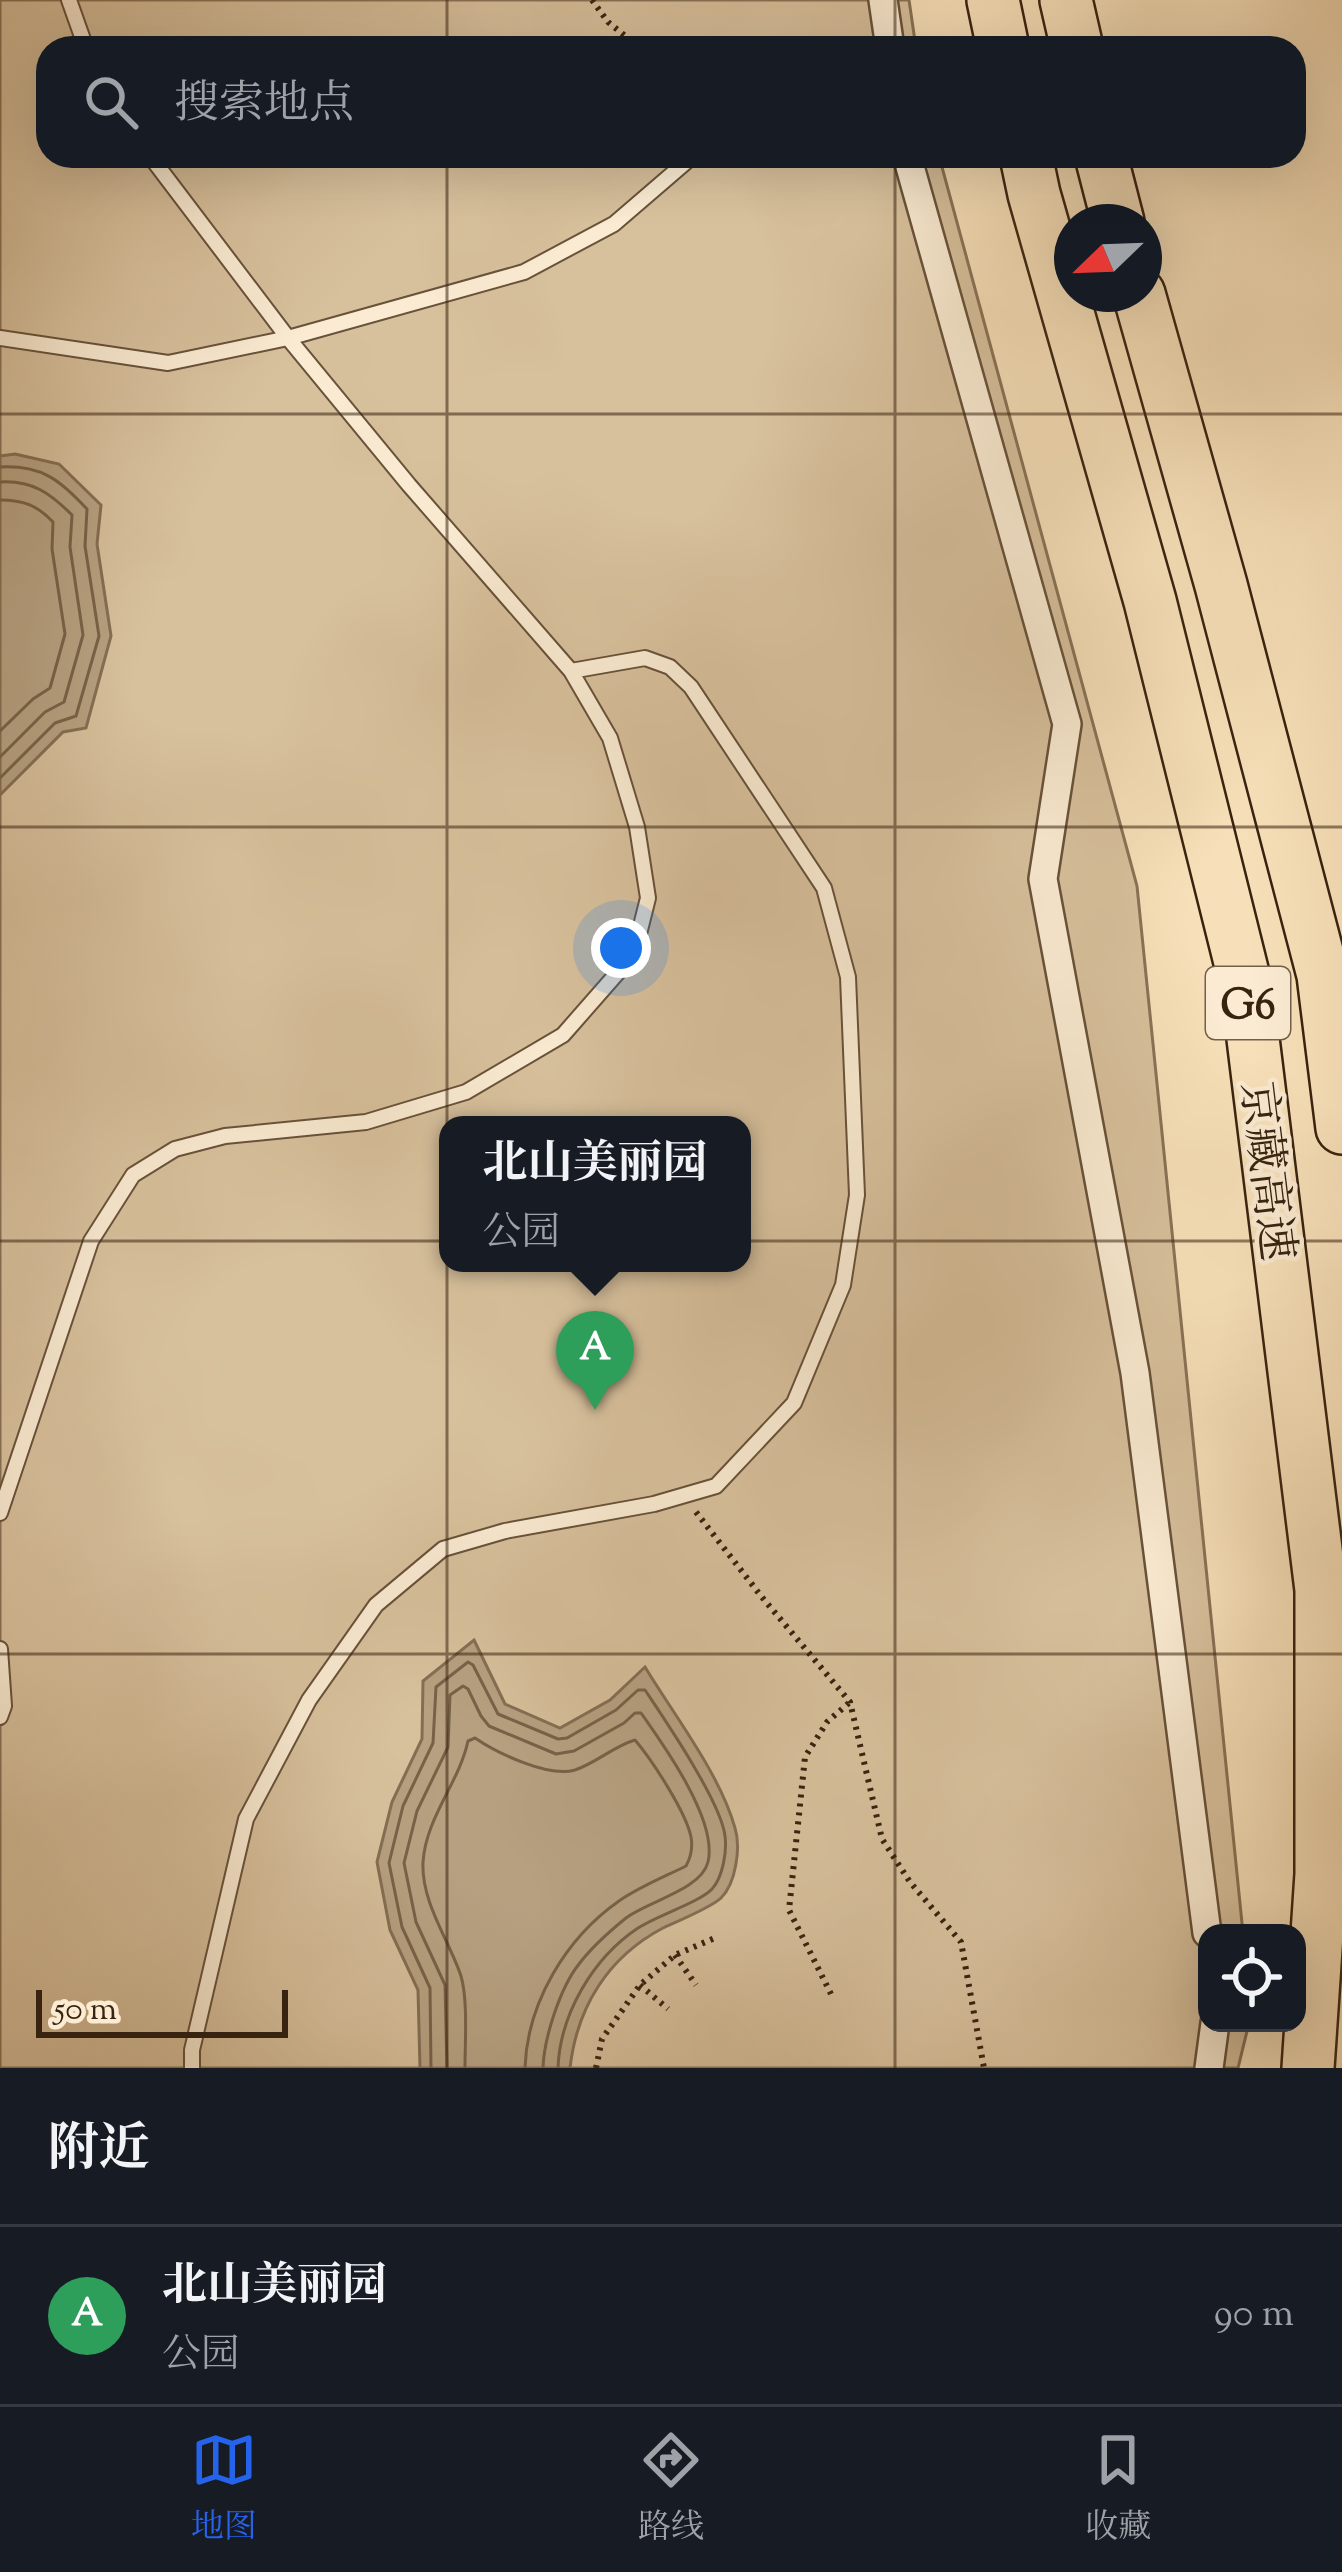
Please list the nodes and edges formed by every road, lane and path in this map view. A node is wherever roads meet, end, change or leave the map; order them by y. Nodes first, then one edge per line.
1 (69, 0) edge
2 (592, 0) edge
3 (883, 0) edge
4 (993, 0) edge
5 (1066, 0) edge
6 (82, 36) edge
7 (625, 36) edge
8 (888, 36) edge
9 (1000, 36) edge
10 (1074, 36) edge
11 (159, 168) edge
12 (679, 168) edge
13 (910, 168) edge
14 (1029, 168) edge
15 (1104, 168) edge
16 (1113, 204) edge
17 (1143, 312) edge
18 (0, 338) edge
19 (287, 338) junction
20 (571, 671) junction
21 (1342, 1129) edge
22 (683, 1495) junction
23 (0, 1513) edge
24 (0, 1649) edge
25 (850, 1702) junction
26 (0, 1717) edge
27 (1206, 1924) edge
28 (716, 1938) dead end
29 (675, 1955) junction
30 (640, 1985) junction
31 (696, 1985) dead end
32 (831, 1994) dead end
33 (668, 2009) dead end
34 (1214, 2032) edge
35 (192, 2068) edge
36 (596, 2068) edge
37 (984, 2068) edge
38 (1209, 2068) edge
39 (1308, 2068) edge

1 - 6 lane
2 - 7 path
3 - 8 street
4 - 9 highway
5 - 10 highway
11 - 19 lane
12 - 19 lane
13 - 27 street
14 - 39 highway, 京藏高速 / G6
15 - 16 highway
17 - 21 highway, 京藏高速 / G6
18 - 19 lane
19 - 20 lane
20 - 22 lane
20 - 23 lane
22 - 25 path
22 - 35 lane
24 - 26 lane
25 - 32 path
25 - 37 path
28 - 29 path
29 - 30 path
29 - 31 path
30 - 33 path
30 - 36 path
34 - 38 street

